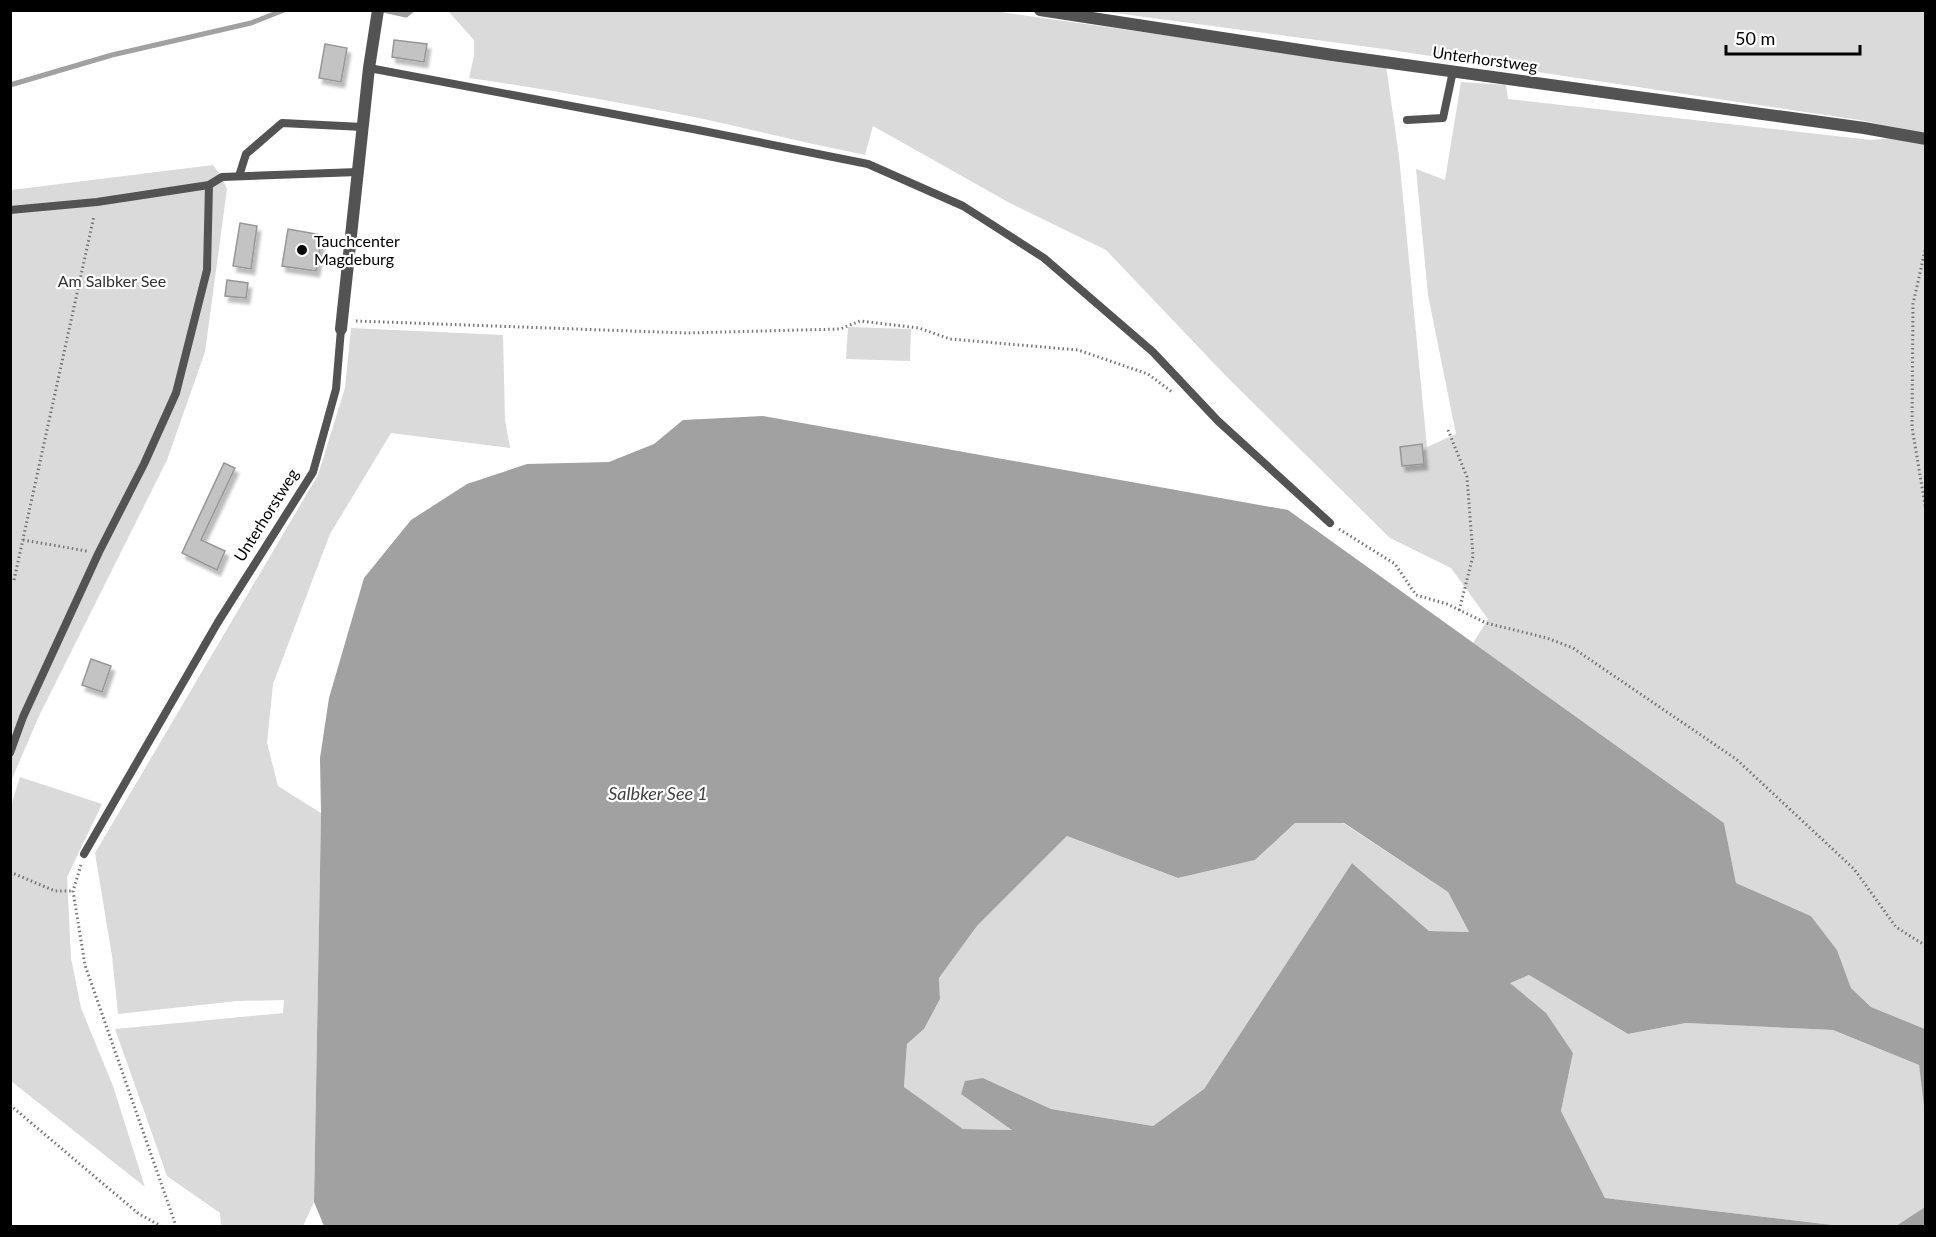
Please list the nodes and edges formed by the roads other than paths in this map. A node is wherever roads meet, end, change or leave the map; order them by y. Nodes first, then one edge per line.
1 (378, 10) edge
2 (1040, 10) edge
3 (369, 68) junction
4 (1453, 71) junction
5 (1407, 120) dead end
6 (363, 127) junction
7 (1926, 139) edge
8 (358, 172) junction
9 (239, 176) junction
10 (209, 185) junction
11 (10, 210) edge
12 (341, 325) joint
13 (1330, 523) road end
14 (10, 753) edge
15 (84, 854) road end

1 - 3 street, Unterhorstweg
2 - 4 street, Unterhorstweg
3 - 6 street, Unterhorstweg
3 - 13 lane
4 - 5 lane
4 - 7 street, Unterhorstweg
6 - 8 street, Unterhorstweg
6 - 9 lane
8 - 9 lane
8 - 12 street, Unterhorstweg
9 - 10 lane
10 - 11 lane
10 - 14 lane
12 - 15 lane, Unterhorstweg

